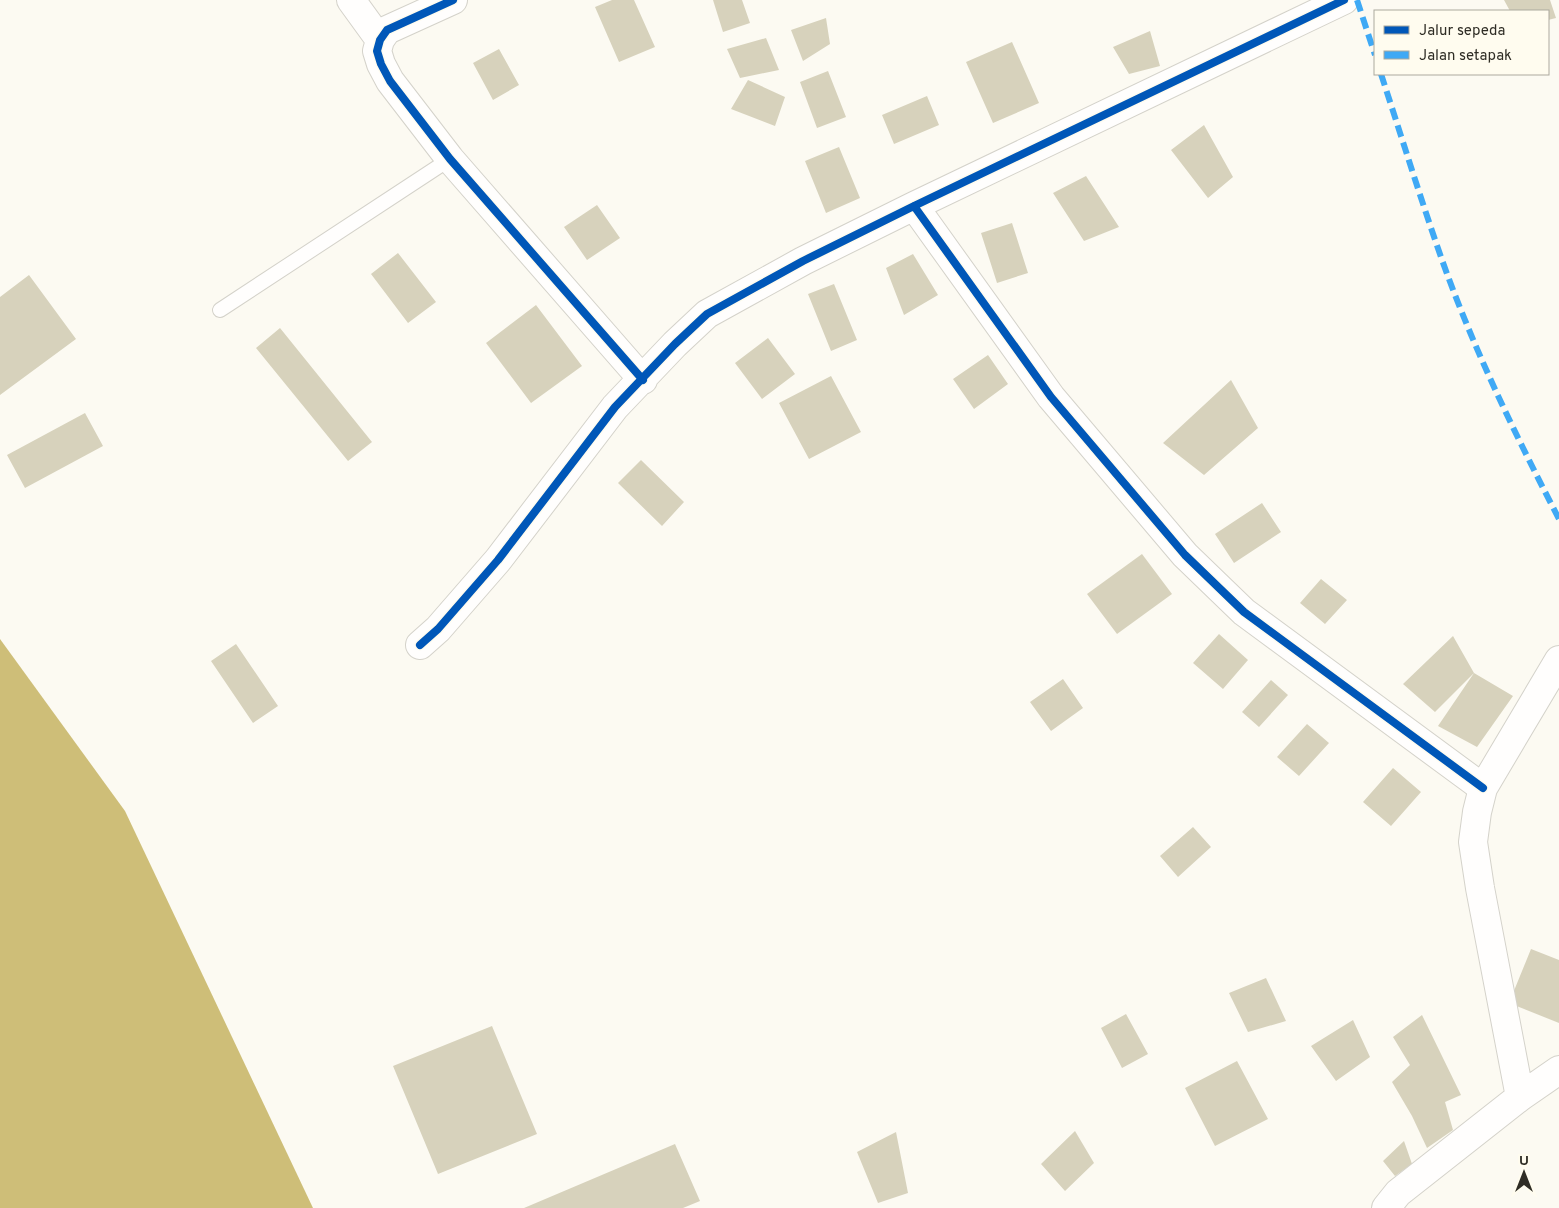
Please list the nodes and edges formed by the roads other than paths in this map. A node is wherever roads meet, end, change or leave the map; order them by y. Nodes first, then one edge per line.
1 (351, 0) edge
2 (453, 0) edge
3 (1344, 0) edge
4 (380, 40) junction
5 (450, 159) junction
6 (914, 206) junction
7 (220, 310) dead end
8 (643, 380) junction
9 (420, 645) dead end
10 (1559, 660) edge
11 (1483, 788) junction
12 (1559, 1070) edge
13 (1520, 1097) junction
14 (1386, 1208) edge

1 - 4 street
2 - 4 street
3 - 6 street
4 - 5 street
5 - 7 lane
5 - 8 street
6 - 8 street
6 - 11 street
8 - 9 street
10 - 11 street
11 - 13 street
12 - 13 street
13 - 14 street

